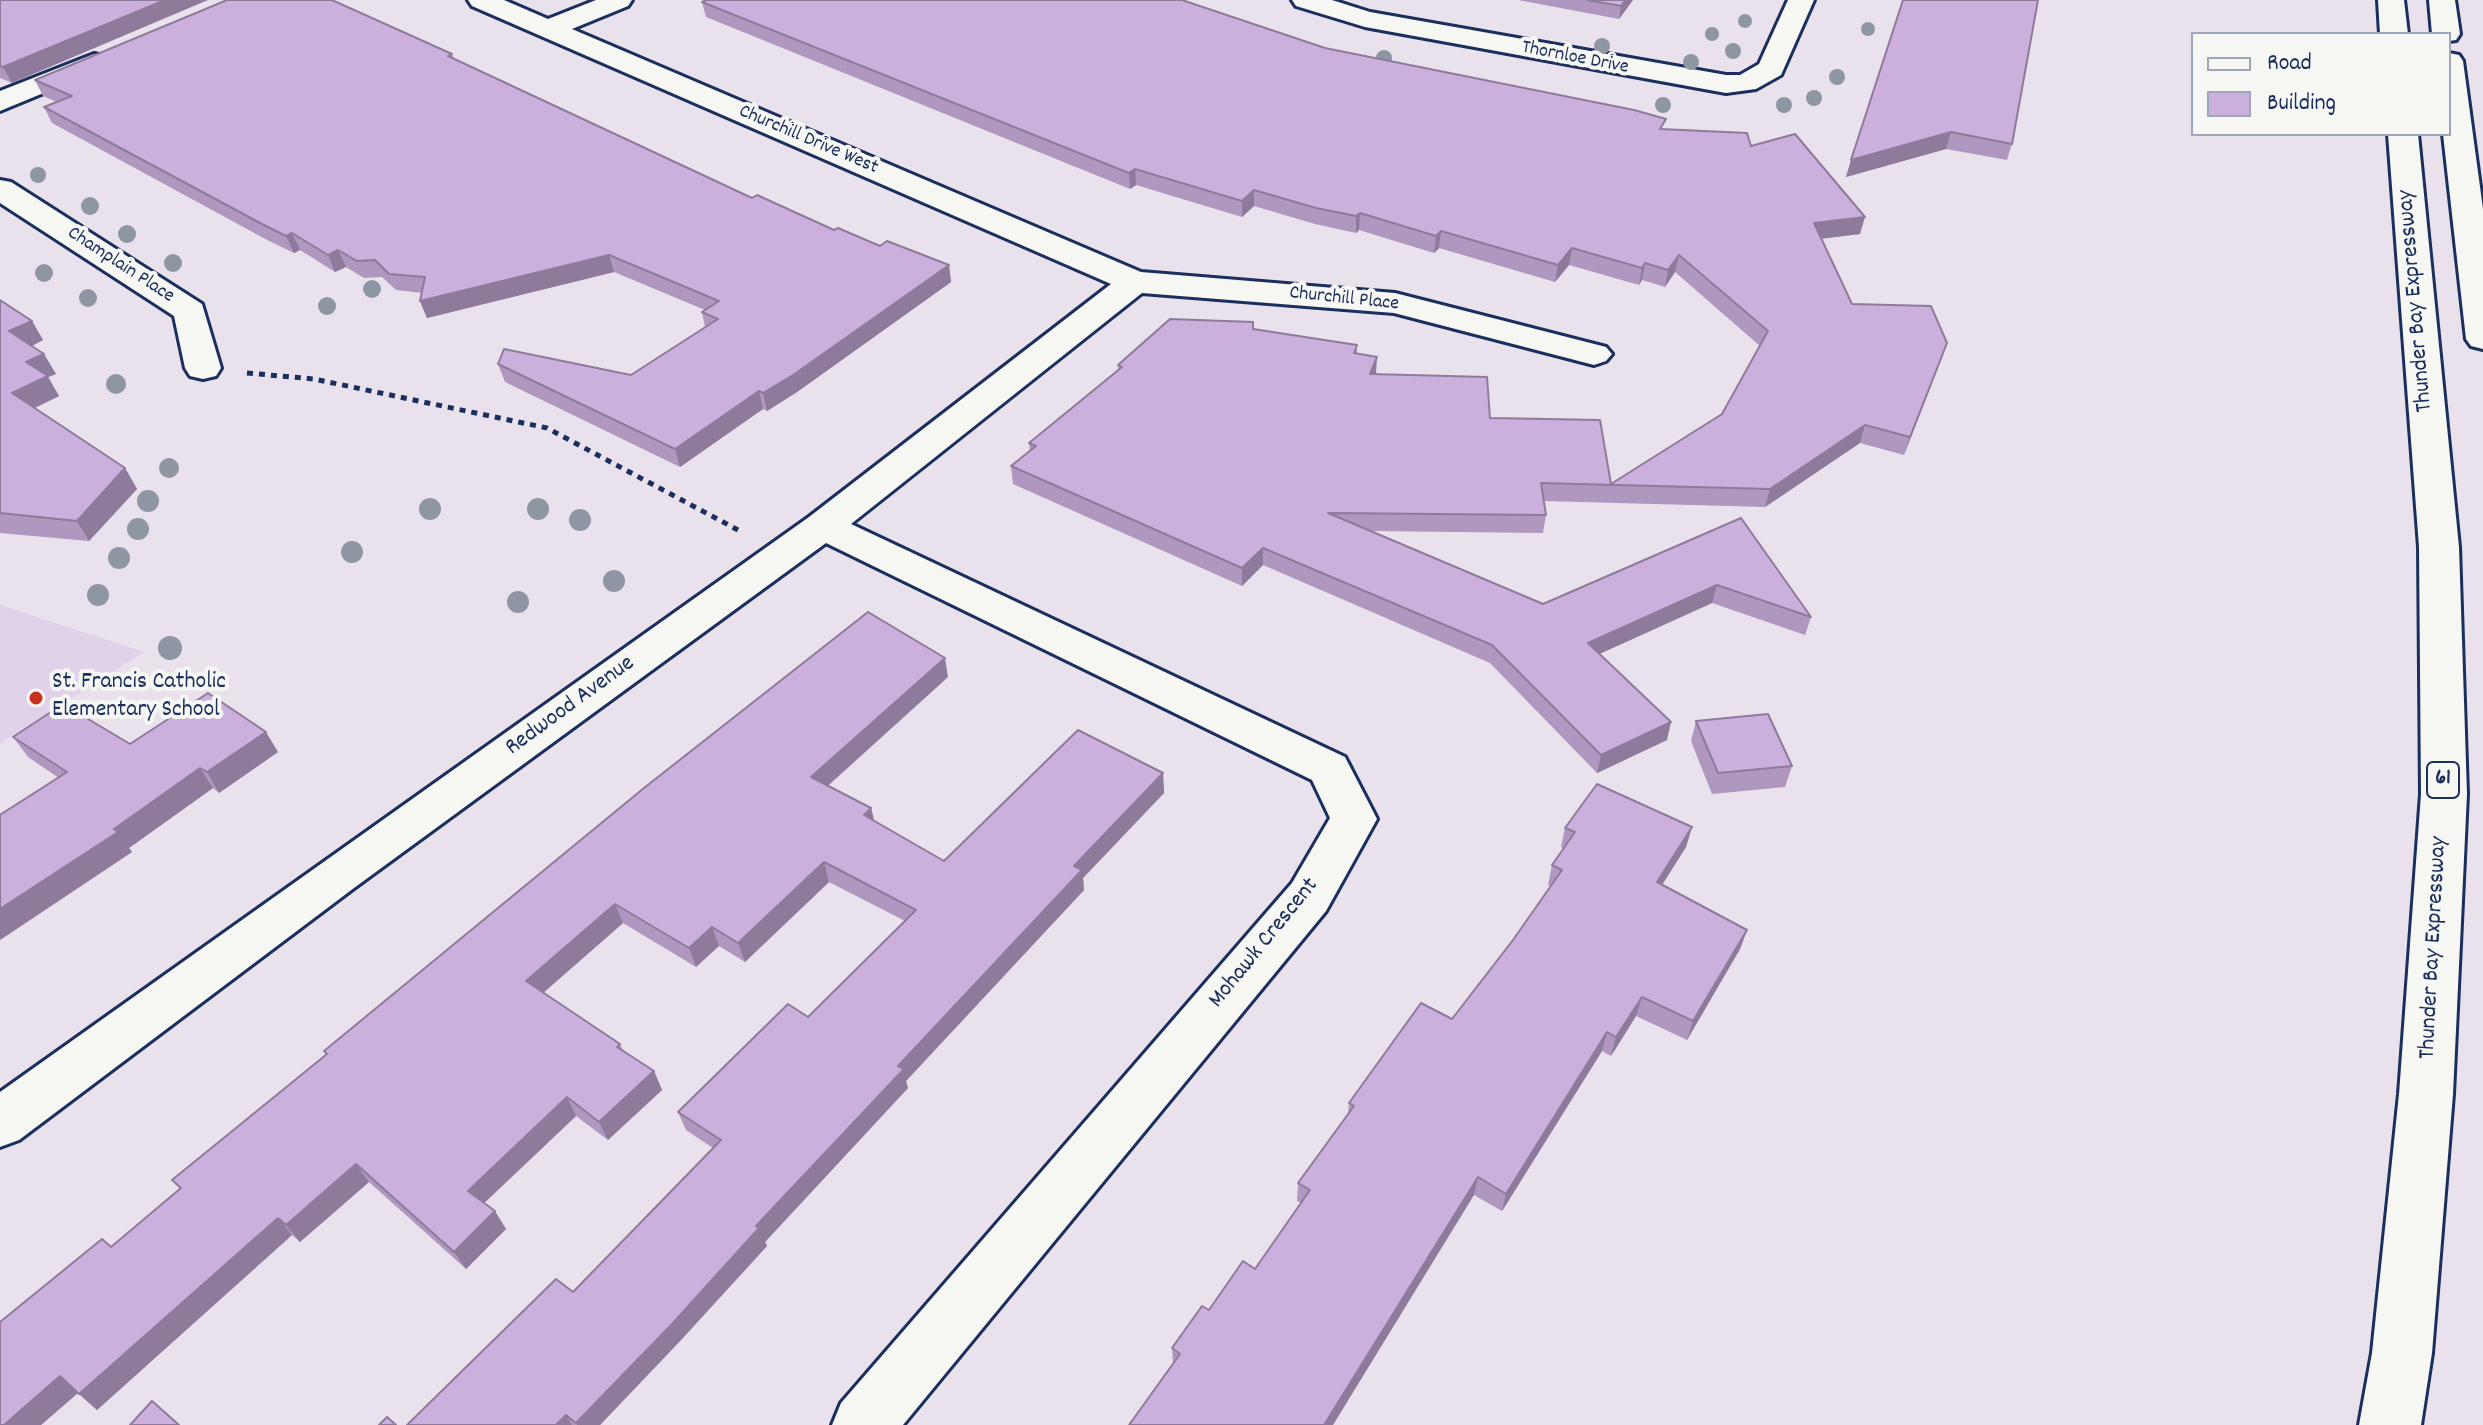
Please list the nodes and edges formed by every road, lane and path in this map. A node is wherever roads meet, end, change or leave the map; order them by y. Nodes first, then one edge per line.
1 (481, 0) edge
2 (619, 0) edge
3 (1305, 0) edge
4 (1801, 0) edge
5 (2391, 0) edge
6 (2442, 0) edge
7 (548, 29) junction
8 (2394, 32) edge
9 (2446, 32) edge
10 (113, 54) edge
11 (2451, 77) edge
12 (0, 102) edge
13 (2403, 136) edge
14 (0, 189) edge
15 (1135, 282) junction
16 (2483, 339) edge
17 (1594, 354) dead end
18 (203, 368) joint
19 (823, 526) junction
20 (784, 554) junction
21 (0, 1123) edge
22 (863, 1425) edge
23 (2390, 1425) edge

1 - 7 main road, Churchill Drive West
2 - 7 main road
3 - 4 main road, Thornloe Drive
5 - 8 main road
6 - 9 main road
7 - 15 main road, Churchill Drive West
10 - 12 main road
11 - 16 main road
13 - 23 main road, Thunder Bay Expressway / 61
14 - 18 main road, Champlain Place
15 - 17 main road, Churchill Place
15 - 19 main road, Redwood Avenue
18 - 20 path
19 - 20 main road, Redwood Avenue
19 - 22 main road, Mohawk Crescent
20 - 21 main road, Redwood Avenue

